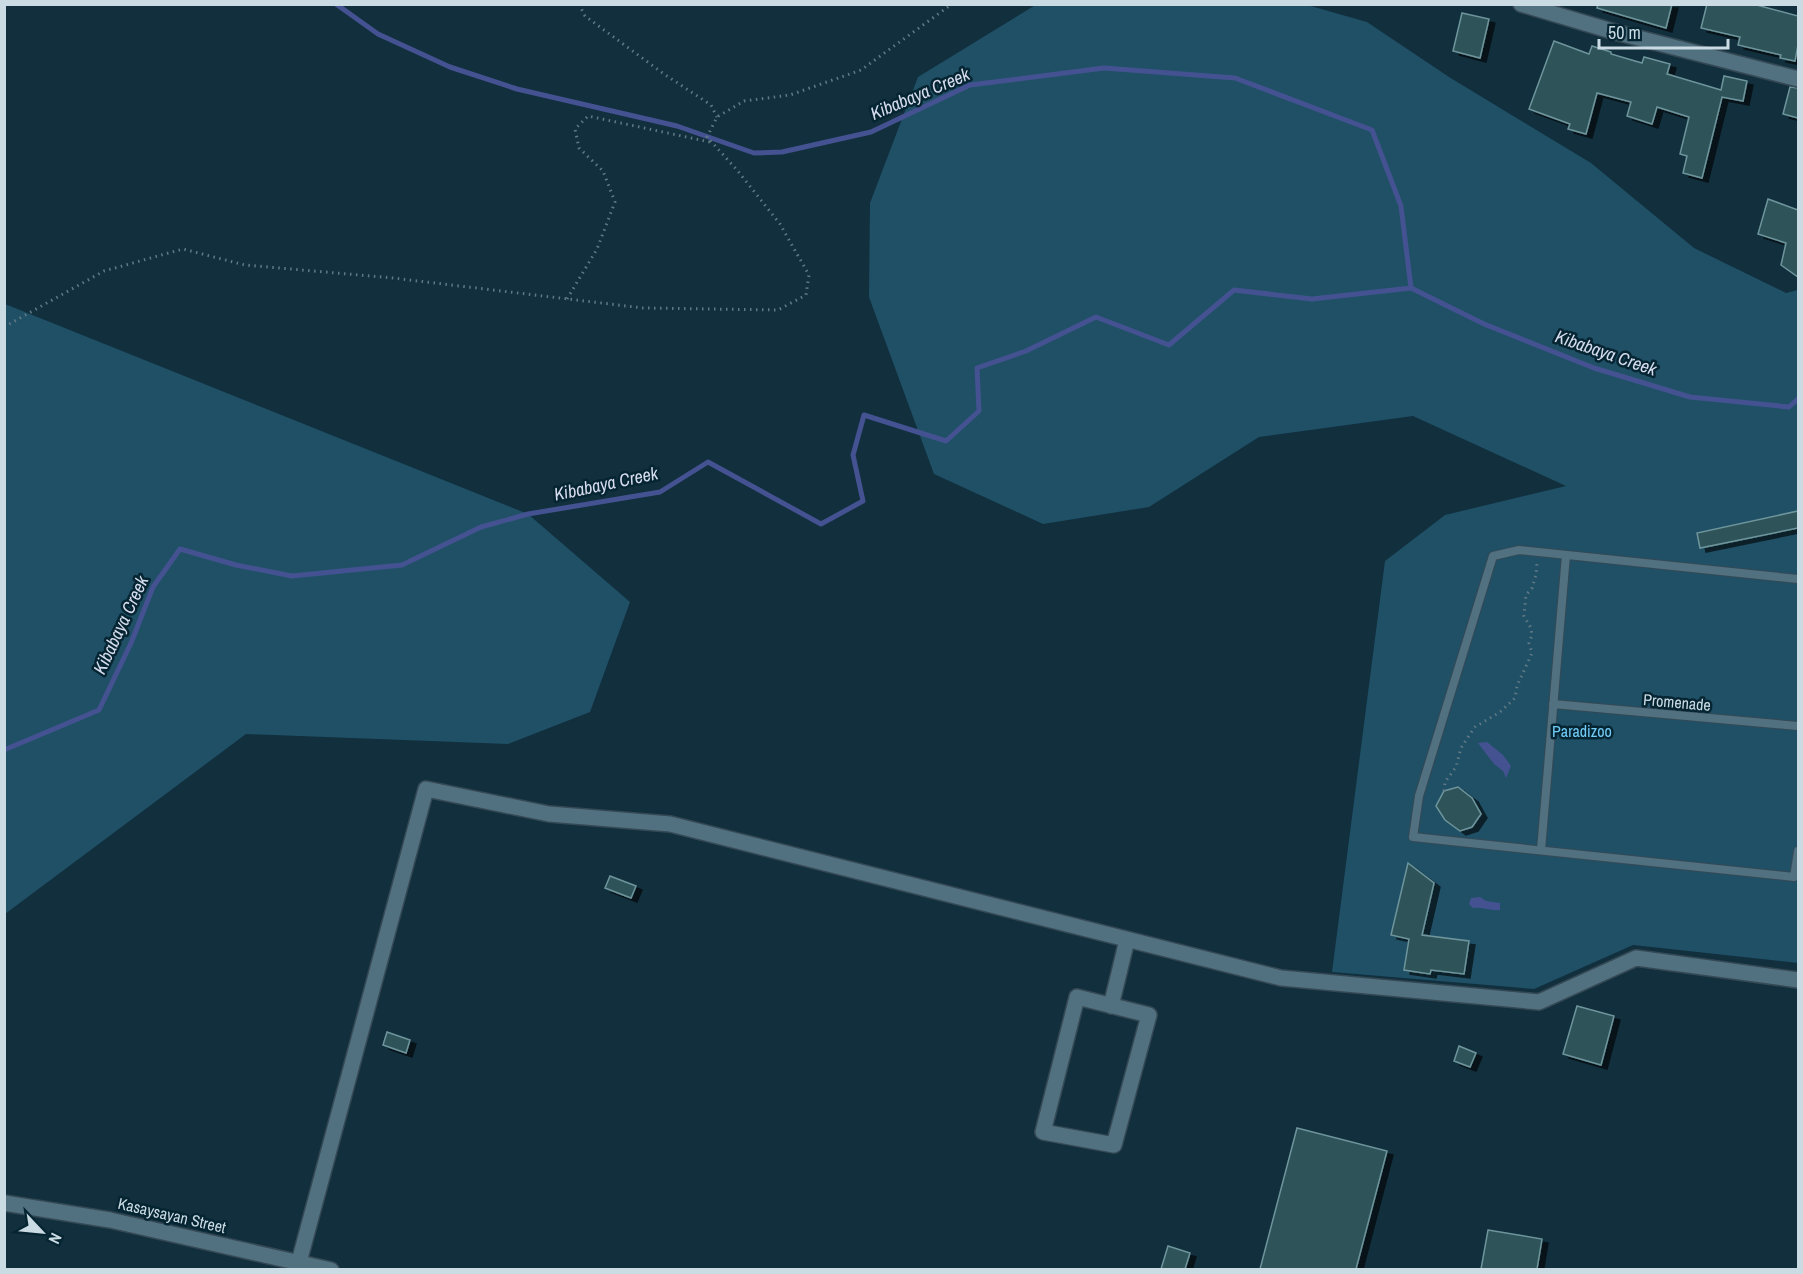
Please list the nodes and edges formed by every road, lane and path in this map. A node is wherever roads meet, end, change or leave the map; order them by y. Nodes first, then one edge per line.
1 (579, 4) edge
2 (952, 4) edge
3 (1521, 4) edge
4 (1798, 79) edge
5 (717, 117) junction
6 (711, 142) junction
7 (567, 298) junction
8 (4, 327) edge
9 (1538, 552) junction
10 (1566, 555) junction
11 (1798, 579) edge
12 (1553, 705) junction
13 (1798, 726) edge
14 (1444, 791) dead end
15 (1541, 850) junction
16 (1798, 851) edge
17 (1127, 940) junction
18 (1798, 980) edge
19 (1111, 1006) junction
20 (4, 1203) edge
21 (299, 1262) junction
22 (330, 1269) edge

1 - 5 path
2 - 5 path
3 - 4 street
5 - 6 path
6 - 7 path
6 - 7 path
7 - 8 path
9 - 10 lane
9 - 14 path
9 - 15 lane
10 - 11 lane
10 - 12 lane
12 - 13 lane, Promenade
12 - 15 lane
15 - 16 lane
17 - 18 street
17 - 19 street
17 - 21 street
19 - 19 street
20 - 21 street, Kasaysayan Street
21 - 22 street, Kasaysayan Street

